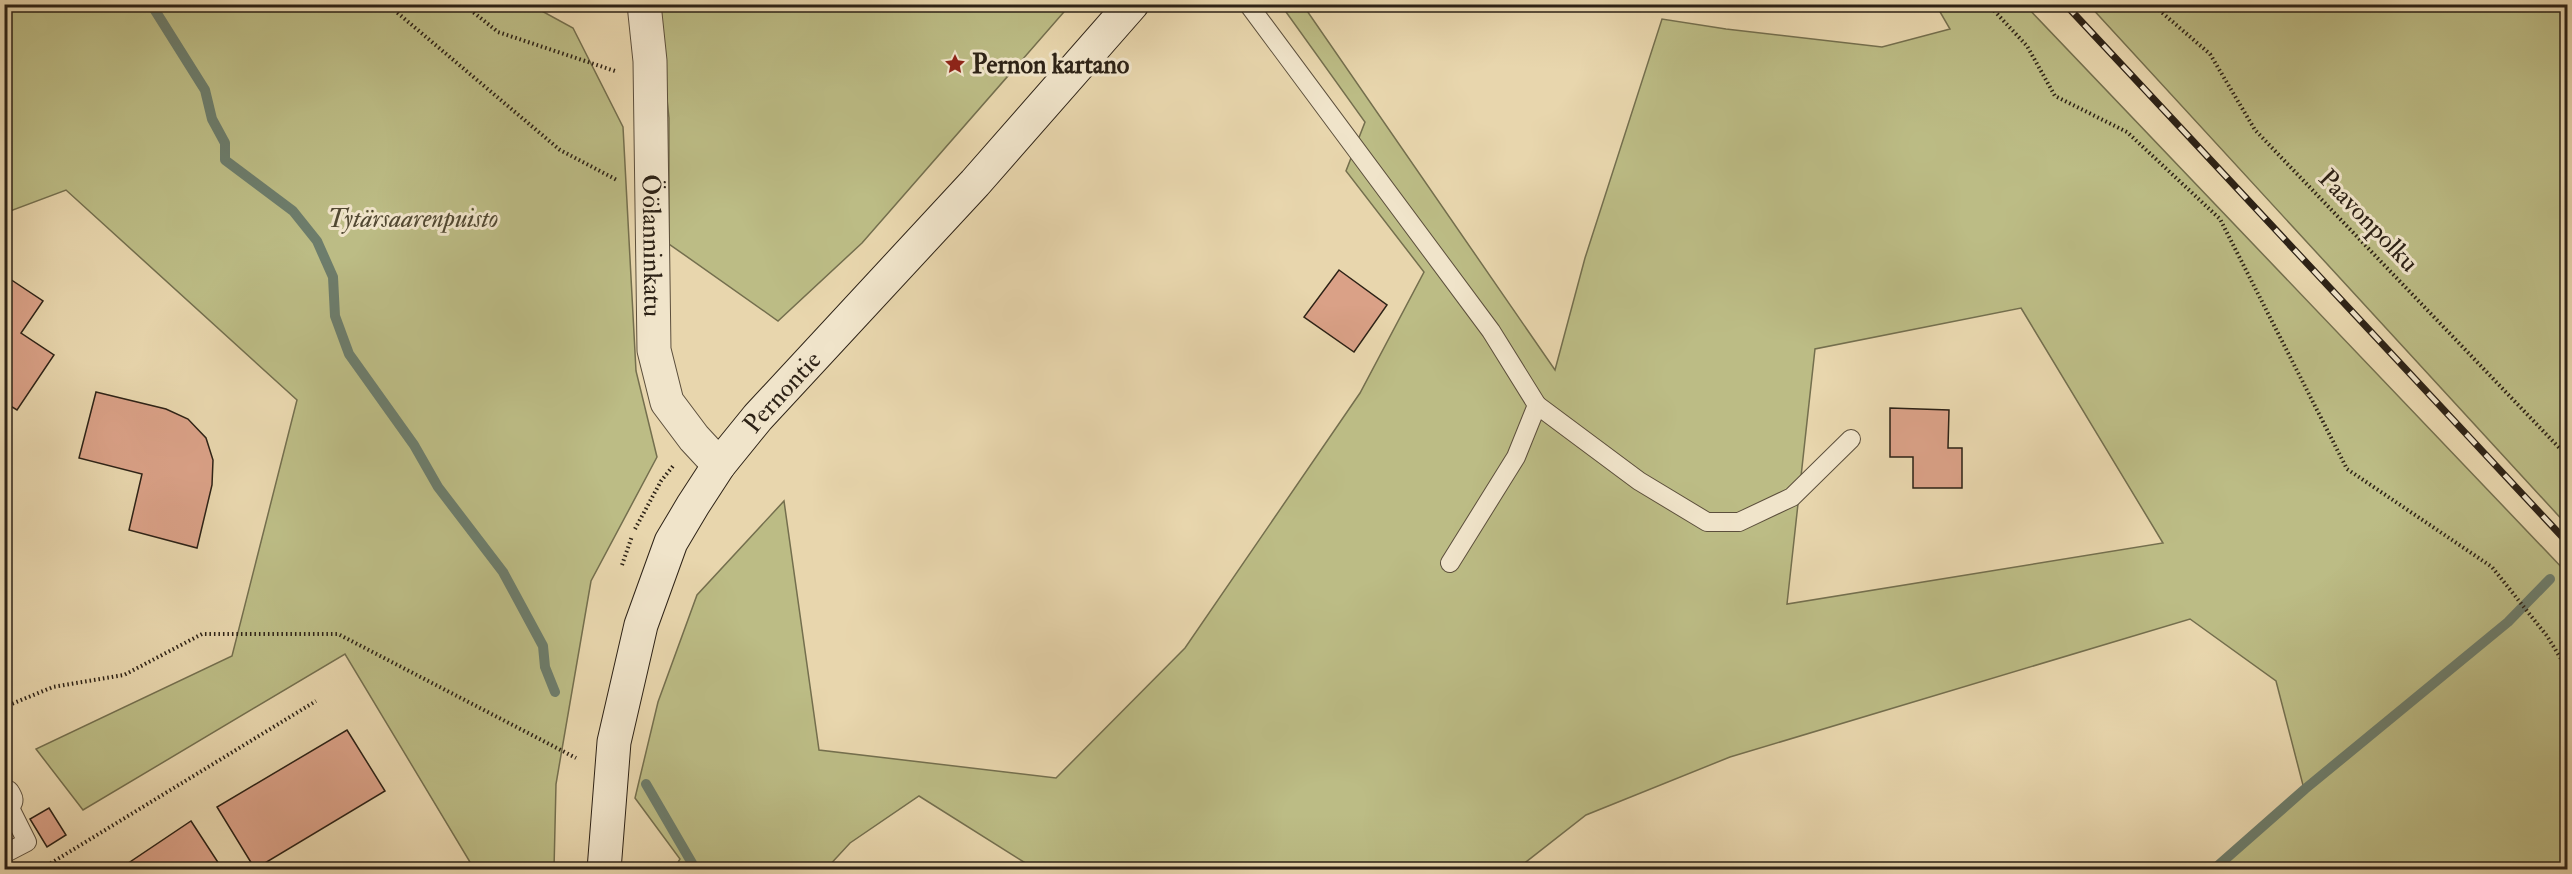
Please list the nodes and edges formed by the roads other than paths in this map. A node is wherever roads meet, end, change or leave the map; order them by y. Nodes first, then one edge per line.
1 (644, 4) edge
2 (1132, 4) edge
3 (1248, 4) edge
4 (1537, 405) junction
5 (1851, 439) dead end
6 (719, 465) junction
7 (1450, 563) dead end
8 (5, 798) edge
9 (4, 854) edge
10 (604, 870) edge

1 - 6 street, Öölanninkatu
2 - 6 street, Pernontie
3 - 4 lane
4 - 5 lane
4 - 7 lane
6 - 10 street, Pernontie
8 - 9 lane

